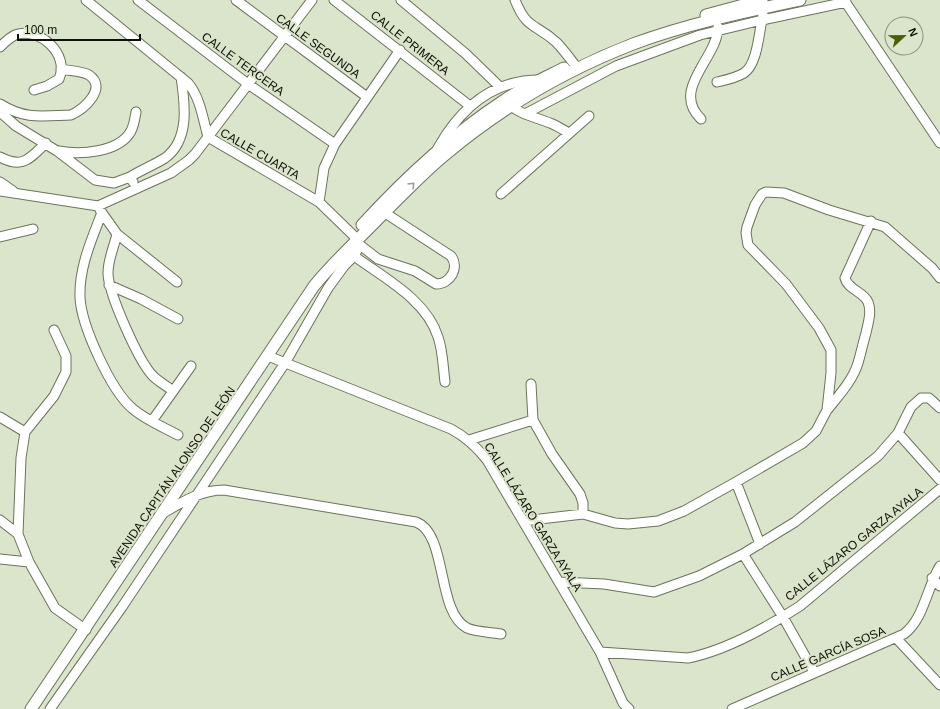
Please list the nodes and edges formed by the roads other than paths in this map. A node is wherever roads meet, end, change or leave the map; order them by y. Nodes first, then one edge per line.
1 (86, 0) edge
2 (138, 0) edge
3 (236, 0) edge
4 (312, 0) edge
5 (334, 0) edge
6 (401, 0) edge
7 (515, 0) edge
8 (800, 0) edge
9 (845, 1) edge
10 (726, 4) edge
11 (763, 4) edge
12 (717, 19) junction
13 (762, 20) junction
14 (718, 31) junction
15 (285, 37) junction
16 (0, 47) edge
17 (400, 50) junction
18 (576, 66) junction
19 (61, 69) junction
20 (181, 77) junction
21 (539, 80) junction
22 (717, 82) dead end
23 (248, 84) junction
24 (500, 87) junction
25 (34, 90) dead end
26 (368, 97) junction
27 (508, 103) junction
28 (0, 104) edge
29 (470, 106) junction
30 (0, 112) edge
31 (136, 112) dead end
32 (525, 114) junction
33 (589, 116) dead end
34 (700, 120) dead end
35 (570, 133) junction
36 (208, 137) junction
37 (46, 143) junction
38 (940, 143) edge
39 (335, 144) junction
40 (57, 151) junction
41 (436, 151) junction
42 (0, 157) edge
43 (130, 177) junction
44 (0, 182) edge
45 (137, 189) junction
46 (0, 191) edge
47 (16, 193) junction
48 (500, 194) dead end
49 (319, 202) junction
50 (100, 210) junction
51 (381, 210) junction
52 (871, 221) junction
53 (34, 229) dead end
54 (117, 234) junction
55 (0, 237) edge
56 (357, 240) junction
57 (348, 251) junction
58 (940, 278) edge
59 (177, 282) dead end
60 (109, 285) junction
61 (178, 319) dead end
62 (54, 330) dead end
63 (268, 356) junction
64 (285, 363) junction
65 (191, 366) dead end
66 (445, 382) dead end
67 (531, 384) dead end
68 (173, 391) junction
69 (940, 408) edge
70 (827, 410) junction
71 (0, 417) edge
72 (532, 420) junction
73 (152, 422) junction
74 (25, 432) junction
75 (898, 433) junction
76 (178, 435) dead end
77 (469, 440) junction
78 (940, 480) edge
79 (736, 482) junction
80 (940, 489) edge
81 (197, 494) junction
82 (165, 512) junction
83 (582, 514) junction
84 (0, 520) edge
85 (523, 521) junction
86 (18, 534) junction
87 (760, 544) junction
88 (742, 554) junction
89 (0, 559) edge
90 (29, 562) junction
91 (940, 566) edge
92 (932, 578) junction
93 (560, 582) junction
94 (940, 586) edge
95 (783, 617) junction
96 (86, 630) junction
97 (500, 634) dead end
98 (896, 638) junction
99 (600, 652) junction
100 (814, 672) junction
101 (940, 685) edge
102 (626, 706) edge
103 (31, 709) edge
104 (50, 709) edge
105 (732, 709) edge

1 - 20 street, CALLE CUARTA
2 - 23 street, CALLE TERCERA
3 - 15 street, CALLE SEGUNDA
4 - 15 street
5 - 17 street, CALLE PRIMERA
6 - 24 street
7 - 18 street
8 - 11 main road, AVENIDA CAPITÁN ALONSO DE LEÓN
9 - 13 street
9 - 38 street
10 - 11 main road, AVENIDA CAPITÁN ALONSO DE LEÓN
10 - 18 main road, AVENIDA CAPITÁN ALONSO DE LEÓN
11 - 12 main road, AVENIDA CAPITÁN ALONSO DE LEÓN
11 - 13 street
12 - 14 street
12 - 18 main road, AVENIDA CAPITÁN ALONSO DE LEÓN
13 - 14 street
13 - 22 street
14 - 32 street
14 - 34 street
15 - 23 street
15 - 26 street, CALLE SEGUNDA
16 - 19 street
17 - 26 street
17 - 29 street, CALLE PRIMERA
18 - 21 main road, AVENIDA CAPITÁN ALONSO DE LEÓN
18 - 27 main road, AVENIDA CAPITÁN ALONSO DE LEÓN
19 - 25 street
19 - 28 street
20 - 36 street, CALLE CUARTA
20 - 43 street
21 - 24 street
21 - 27 main road, AVENIDA CAPITÁN ALONSO DE LEÓN
23 - 36 street
23 - 39 street, CALLE TERCERA
24 - 29 street
26 - 39 street
27 - 32 street
27 - 41 main road, AVENIDA CAPITÁN ALONSO DE LEÓN
51 -> 27 main road, AVENIDA CAPITÁN ALONSO DE LEÓN
29 - 41 street
30 - 37 street
31 - 40 street
32 - 35 street
33 - 35 street
35 - 48 street
36 - 45 street
36 - 49 street, CALLE CUARTA
37 - 40 street
37 - 42 street
39 - 49 street
40 - 43 street
41 - 51 main road, AVENIDA CAPITÁN ALONSO DE LEÓN
43 - 45 street
44 - 47 street
45 - 50 street
46 - 47 street
47 - 50 street
49 - 56 street, CALLE CUARTA
50 - 54 street
50 - 73 street
51 - 56 main road, AVENIDA CAPITÁN ALONSO DE LEÓN
51 - 56 street, CALLE CUARTA
52 - 58 street
52 - 70 street
52 - 70 street
53 - 55 street
54 - 59 street
54 - 60 street
56 - 57 main road, AVENIDA CAPITÁN ALONSO DE LEÓN
57 - 63 main road, AVENIDA CAPITÁN ALONSO DE LEÓN
57 - 64 street
57 - 66 street
60 - 61 street
60 - 68 street
62 - 74 street
63 - 64 street, CALLE LÁZARO GARZA AYALA
63 - 82 main road, AVENIDA CAPITÁN ALONSO DE LEÓN
64 - 77 street, CALLE LÁZARO GARZA AYALA
64 - 81 street
65 - 68 street
67 - 72 street
68 - 73 street
69 - 75 street
70 - 79 street
71 - 74 street
72 - 77 street
72 - 83 street
73 - 76 street
74 - 86 street
75 - 78 street
75 - 87 street
77 - 85 street, CALLE LÁZARO GARZA AYALA
79 - 83 street
79 - 87 street
80 - 95 street, CALLE LÁZARO GARZA AYALA
81 - 82 street
81 - 97 street
81 - 104 street
82 - 96 main road, AVENIDA CAPITÁN ALONSO DE LEÓN
83 - 85 street
84 - 86 street
85 - 93 street, CALLE LÁZARO GARZA AYALA
86 - 90 street
87 - 88 street
88 - 93 street
88 - 95 street
89 - 90 street
90 - 96 street
91 - 92 street
92 - 94 street
92 - 98 street
93 - 99 street, CALLE LÁZARO GARZA AYALA
95 - 99 street, CALLE LÁZARO GARZA AYALA
95 - 100 street
96 - 103 main road, AVENIDA CAPITÁN ALONSO DE LEÓN
98 - 100 street, CALLE GARCÍA SOSA
98 - 101 street, CALLE GARCÍA SOSA
99 - 102 street, CALLE LÁZARO GARZA AYALA
100 - 105 street, CALLE GARCÍA SOSA

